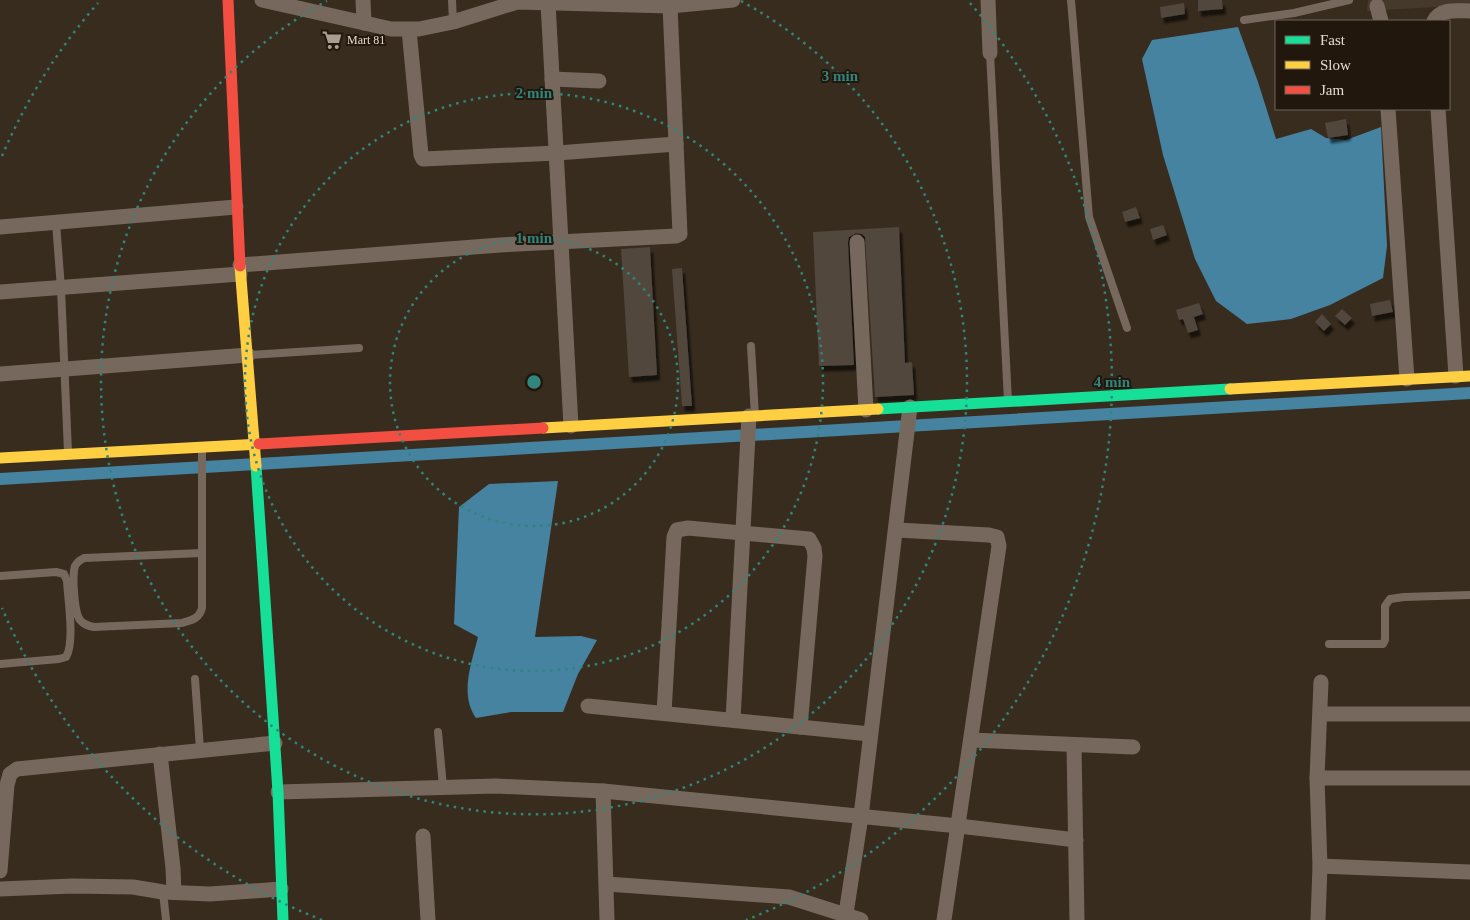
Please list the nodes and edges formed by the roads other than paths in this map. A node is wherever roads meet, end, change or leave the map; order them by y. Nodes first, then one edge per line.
1 (228, 0) edge
2 (262, 0) edge
3 (363, 0) edge
4 (452, 0) edge
5 (733, 0) edge
6 (988, 0) edge
7 (1071, 0) edge
8 (1349, 0) edge
9 (608, 2) edge
10 (548, 3) junction
11 (1376, 3) edge
12 (302, 5) edge
13 (670, 6) junction
14 (1470, 11) edge
15 (1244, 20) dead end
16 (1381, 20) edge
17 (1435, 20) edge
18 (453, 22) junction
19 (364, 23) junction
20 (409, 30) junction
21 (990, 53) joint
22 (552, 79) junction
23 (599, 80) dead end
24 (1388, 110) edge
25 (1438, 110) edge
26 (676, 144) junction
27 (557, 153) junction
28 (236, 207) junction
29 (56, 223) junction
30 (0, 227) edge
31 (562, 242) junction
32 (857, 242) dead end
33 (240, 269) junction
34 (61, 288) junction
35 (0, 292) edge
36 (1127, 328) dead end
37 (751, 346) dead end
38 (359, 348) dead end
39 (248, 355) junction
40 (65, 369) junction
41 (0, 374) edge
42 (1463, 376) edge
43 (1407, 379) junction
44 (1008, 402) junction
45 (866, 410) junction
46 (909, 418) junction
47 (751, 419) junction
48 (571, 426) junction
49 (202, 447) junction
50 (254, 447) junction
51 (68, 454) junction
52 (0, 458) edge
53 (896, 530) junction
54 (743, 533) junction
55 (202, 552) junction
56 (0, 576) edge
57 (1470, 595) edge
58 (1329, 644) dead end
59 (0, 664) edge
60 (195, 679) dead end
61 (1321, 682) dead end
62 (588, 706) dead end
63 (664, 713) junction
64 (1321, 714) junction
65 (1470, 714) edge
66 (733, 720) junction
67 (800, 727) junction
68 (438, 732) dead end
69 (870, 734) junction
70 (971, 740) junction
71 (274, 743) junction
72 (1074, 746) junction
73 (1133, 747) dead end
74 (200, 749) junction
75 (160, 754) junction
76 (1317, 778) junction
77 (1470, 778) edge
78 (442, 787) junction
79 (604, 791) junction
80 (278, 792) junction
81 (861, 816) junction
82 (959, 826) junction
83 (422, 836) dead end
84 (1076, 840) junction
85 (1320, 866) junction
86 (0, 871) edge
87 (1470, 872) edge
88 (606, 884) junction
89 (0, 889) edge
90 (281, 889) junction
91 (169, 892) junction
92 (845, 918) edge
93 (166, 920) edge
94 (283, 920) edge
95 (428, 920) edge
96 (607, 920) edge
97 (861, 920) edge
98 (944, 920) edge
99 (1077, 920) edge
100 (1318, 920) edge

1 - 28 street
2 - 12 street
3 - 19 street
4 - 18 lane
5 - 13 street
6 - 21 street
7 - 36 lane
8 - 15 lane
9 - 10 street
9 - 13 street
10 - 18 street
10 - 22 street
11 - 16 street
12 - 19 street
13 - 26 street
14 - 17 street
18 - 20 street
19 - 20 street
20 - 27 street
21 - 44 lane
22 - 23 street
22 - 27 street
24 - 43 street
25 - 42 street
26 - 27 street
26 - 31 street
27 - 31 street
28 - 29 street
28 - 33 street
29 - 30 street
29 - 34 lane
31 - 33 street
31 - 48 street
32 - 45 street
33 - 34 street
33 - 39 street
34 - 35 street
34 - 40 lane
37 - 47 lane
38 - 39 lane
39 - 40 street
39 - 50 street
40 - 41 street
40 - 51 lane
42 - 43 street
43 - 44 street
44 - 46 street
45 - 46 street
45 - 47 street
46 - 53 street
47 - 48 street
47 - 54 street
48 - 50 street
49 - 50 street
49 - 51 street
49 - 55 lane
50 - 71 street
51 - 52 street
53 - 69 street
53 - 70 street
54 - 63 street
54 - 66 street
54 - 67 street
55 - 55 lane
56 - 59 lane
57 - 58 lane
60 - 74 lane
61 - 64 street
62 - 63 street
63 - 66 street
64 - 65 street
64 - 76 street
66 - 67 street
67 - 69 street
68 - 78 lane
69 - 81 street
70 - 72 street
70 - 82 street
71 - 74 street
71 - 80 street
72 - 73 street
72 - 84 street
74 - 75 street
75 - 86 street
75 - 91 street
76 - 77 street
76 - 85 street
78 - 79 street
78 - 80 street
79 - 81 street
79 - 88 street
80 - 90 street
81 - 82 street
81 - 92 street
82 - 84 street
82 - 98 street
83 - 95 street
84 - 99 street
85 - 87 street
85 - 100 street
88 - 92 street
88 - 96 street
89 - 91 street
90 - 91 street
90 - 94 street
91 - 93 lane
92 - 97 street

